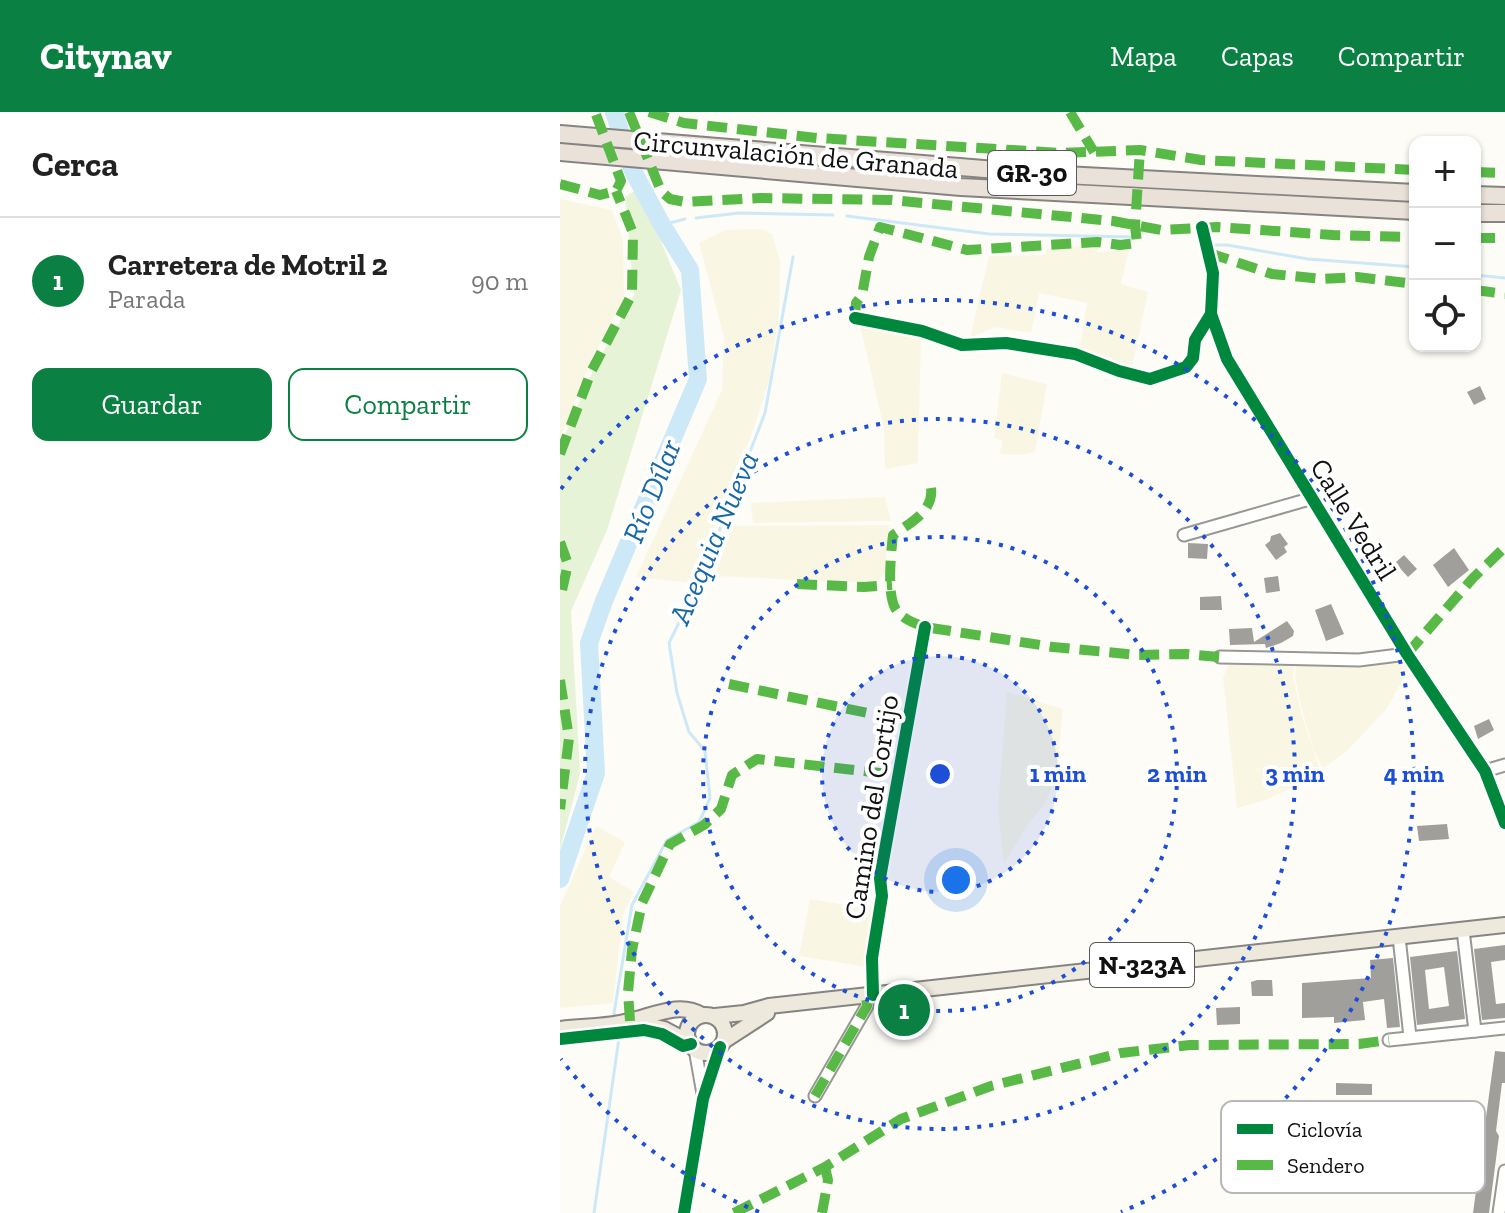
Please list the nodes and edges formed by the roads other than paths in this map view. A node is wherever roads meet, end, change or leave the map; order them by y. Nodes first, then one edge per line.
1 (560, 134) edge
2 (560, 152) edge
3 (1409, 193) edge
4 (1481, 195) edge
5 (1505, 196) edge
6 (1409, 211) edge
7 (1481, 213) edge
8 (1505, 213) edge
9 (1202, 227) dead end
10 (1211, 314) junction
11 (855, 318) dead end
12 (1313, 498) junction
13 (1184, 535) dead end
14 (925, 627) dead end
15 (1407, 654) junction
16 (1220, 657) dead end
17 (1505, 765) edge
18 (1485, 771) junction
19 (1505, 823) edge
20 (1505, 925) edge
21 (1463, 930) junction
22 (1399, 937) junction
23 (870, 996) junction
24 (779, 1006) junction
25 (709, 1016) junction
26 (627, 1022) junction
27 (1505, 1028) edge
28 (560, 1029) edge
29 (1475, 1031) junction
30 (1410, 1037) junction
31 (1389, 1040) dead end
32 (692, 1044) junction
33 (722, 1044) junction
34 (815, 1096) dead end
35 (703, 1099) junction
36 (1505, 1171) edge
37 (684, 1213) edge
38 (1499, 1213) edge

1 - 3 highway, Circunvalación de Granada / GR-30
2 - 6 highway, Circunvalación de Granada / GR-30
4 - 5 highway
7 - 8 highway
9 - 10 street, Calle Vedril
10 - 11 street
10 - 12 street, Calle Vedril
12 - 13 street, Calle Vedril
12 - 15 street, Calle Vedril
14 - 23 street, Camino del Cortijo
15 - 16 street
15 - 18 street, Calle Vedril
17 - 18 street
18 - 19 street, Calle Vedril
20 - 21 main road, N-323A
21 - 22 main road, N-323A
21 - 29 street
22 - 23 main road, N-323A
22 - 30 street
23 - 24 main road, N-323A
23 - 34 street
24 - 25 main road, N-323A
24 - 33 main road, N-323A
25 - 26 main road, N-323A
25 - 32 main road
25 - 33 main road
26 - 28 main road, N-323A
26 - 32 main road, N-323A
27 - 29 street
29 - 30 street
30 - 31 street
32 - 33 main road, N-323A
32 - 35 street
33 - 35 street
35 - 37 street
36 - 38 street

